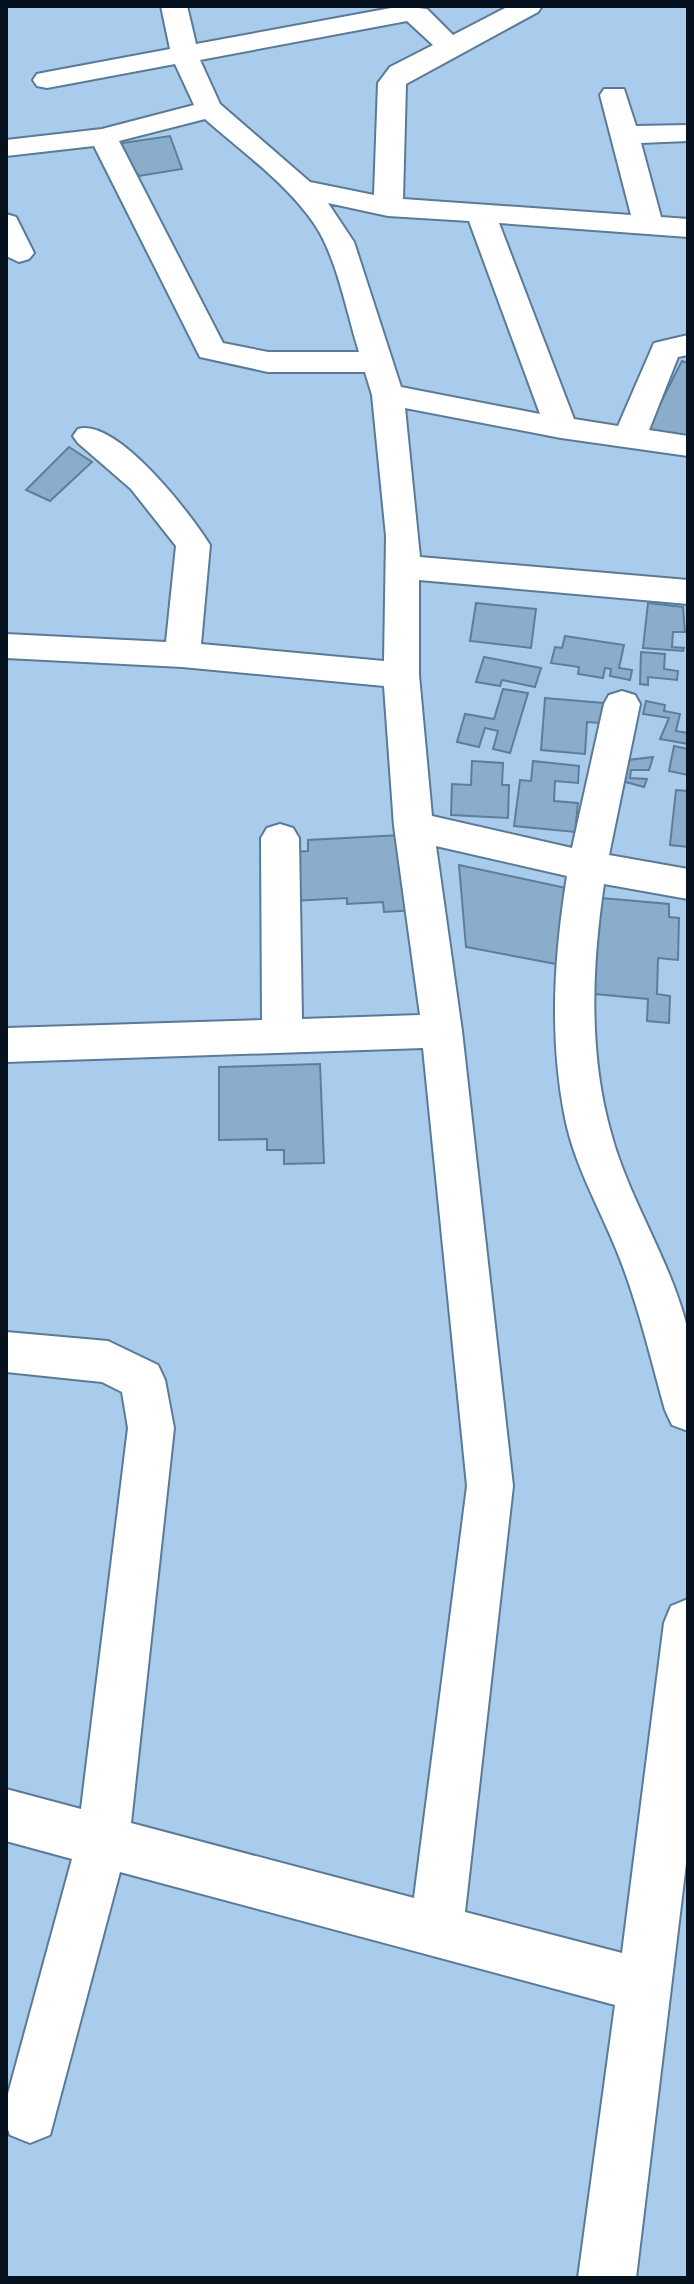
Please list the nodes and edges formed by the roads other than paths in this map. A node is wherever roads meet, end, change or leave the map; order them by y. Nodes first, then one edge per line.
1 (174, 6) edge
2 (529, 6) edge
3 (450, 47) junction
4 (185, 56) junction
5 (47, 80) dead end
6 (614, 95) dead end
7 (210, 109) junction
8 (688, 133) edge
9 (625, 135) junction
10 (103, 137) junction
11 (6, 148) edge
12 (301, 189) junction
13 (388, 207) junction
14 (482, 216) junction
15 (6, 223) edge
16 (649, 227) junction
17 (688, 228) edge
18 (19, 253) dead end
19 (688, 345) edge
20 (383, 378) junction
21 (561, 428) junction
22 (89, 436) dead end
23 (629, 439) junction
24 (688, 446) edge
25 (402, 567) junction
26 (688, 592) edge
27 (6, 646) edge
28 (182, 655) junction
29 (401, 675) junction
30 (622, 704) dead end
31 (413, 826) junction
32 (280, 838) dead end
33 (586, 866) junction
34 (688, 884) edge
35 (442, 1031) junction
36 (282, 1035) junction
37 (6, 1045) edge
38 (6, 1352) edge
39 (688, 1410) edge
40 (688, 1623) edge
41 (6, 1815) edge
42 (103, 1839) junction
43 (436, 1933) junction
44 (643, 1986) junction
45 (30, 2115) dead end
46 (607, 2278) edge

1 - 4 street
2 - 3 street
3 - 4 street
3 - 13 street
4 - 5 street
4 - 7 street
6 - 9 street
7 - 10 street
7 - 12 street
8 - 9 street
9 - 16 street
10 - 11 street
10 - 20 street
12 - 13 street
12 - 20 street
13 - 14 street
14 - 16 street
14 - 21 street
15 - 18 street
16 - 17 street
19 - 23 street
20 - 21 street
20 - 25 street
21 - 23 street
22 - 28 street
23 - 24 street
25 - 26 street
25 - 29 street
27 - 28 street
28 - 29 street
29 - 31 street
30 - 33 street
31 - 33 street
31 - 35 street
32 - 36 street
33 - 34 street
33 - 39 street
35 - 36 street
35 - 43 street
36 - 37 street
38 - 42 street
40 - 44 street
41 - 42 street
42 - 43 street
42 - 45 street
43 - 44 street
44 - 46 street

